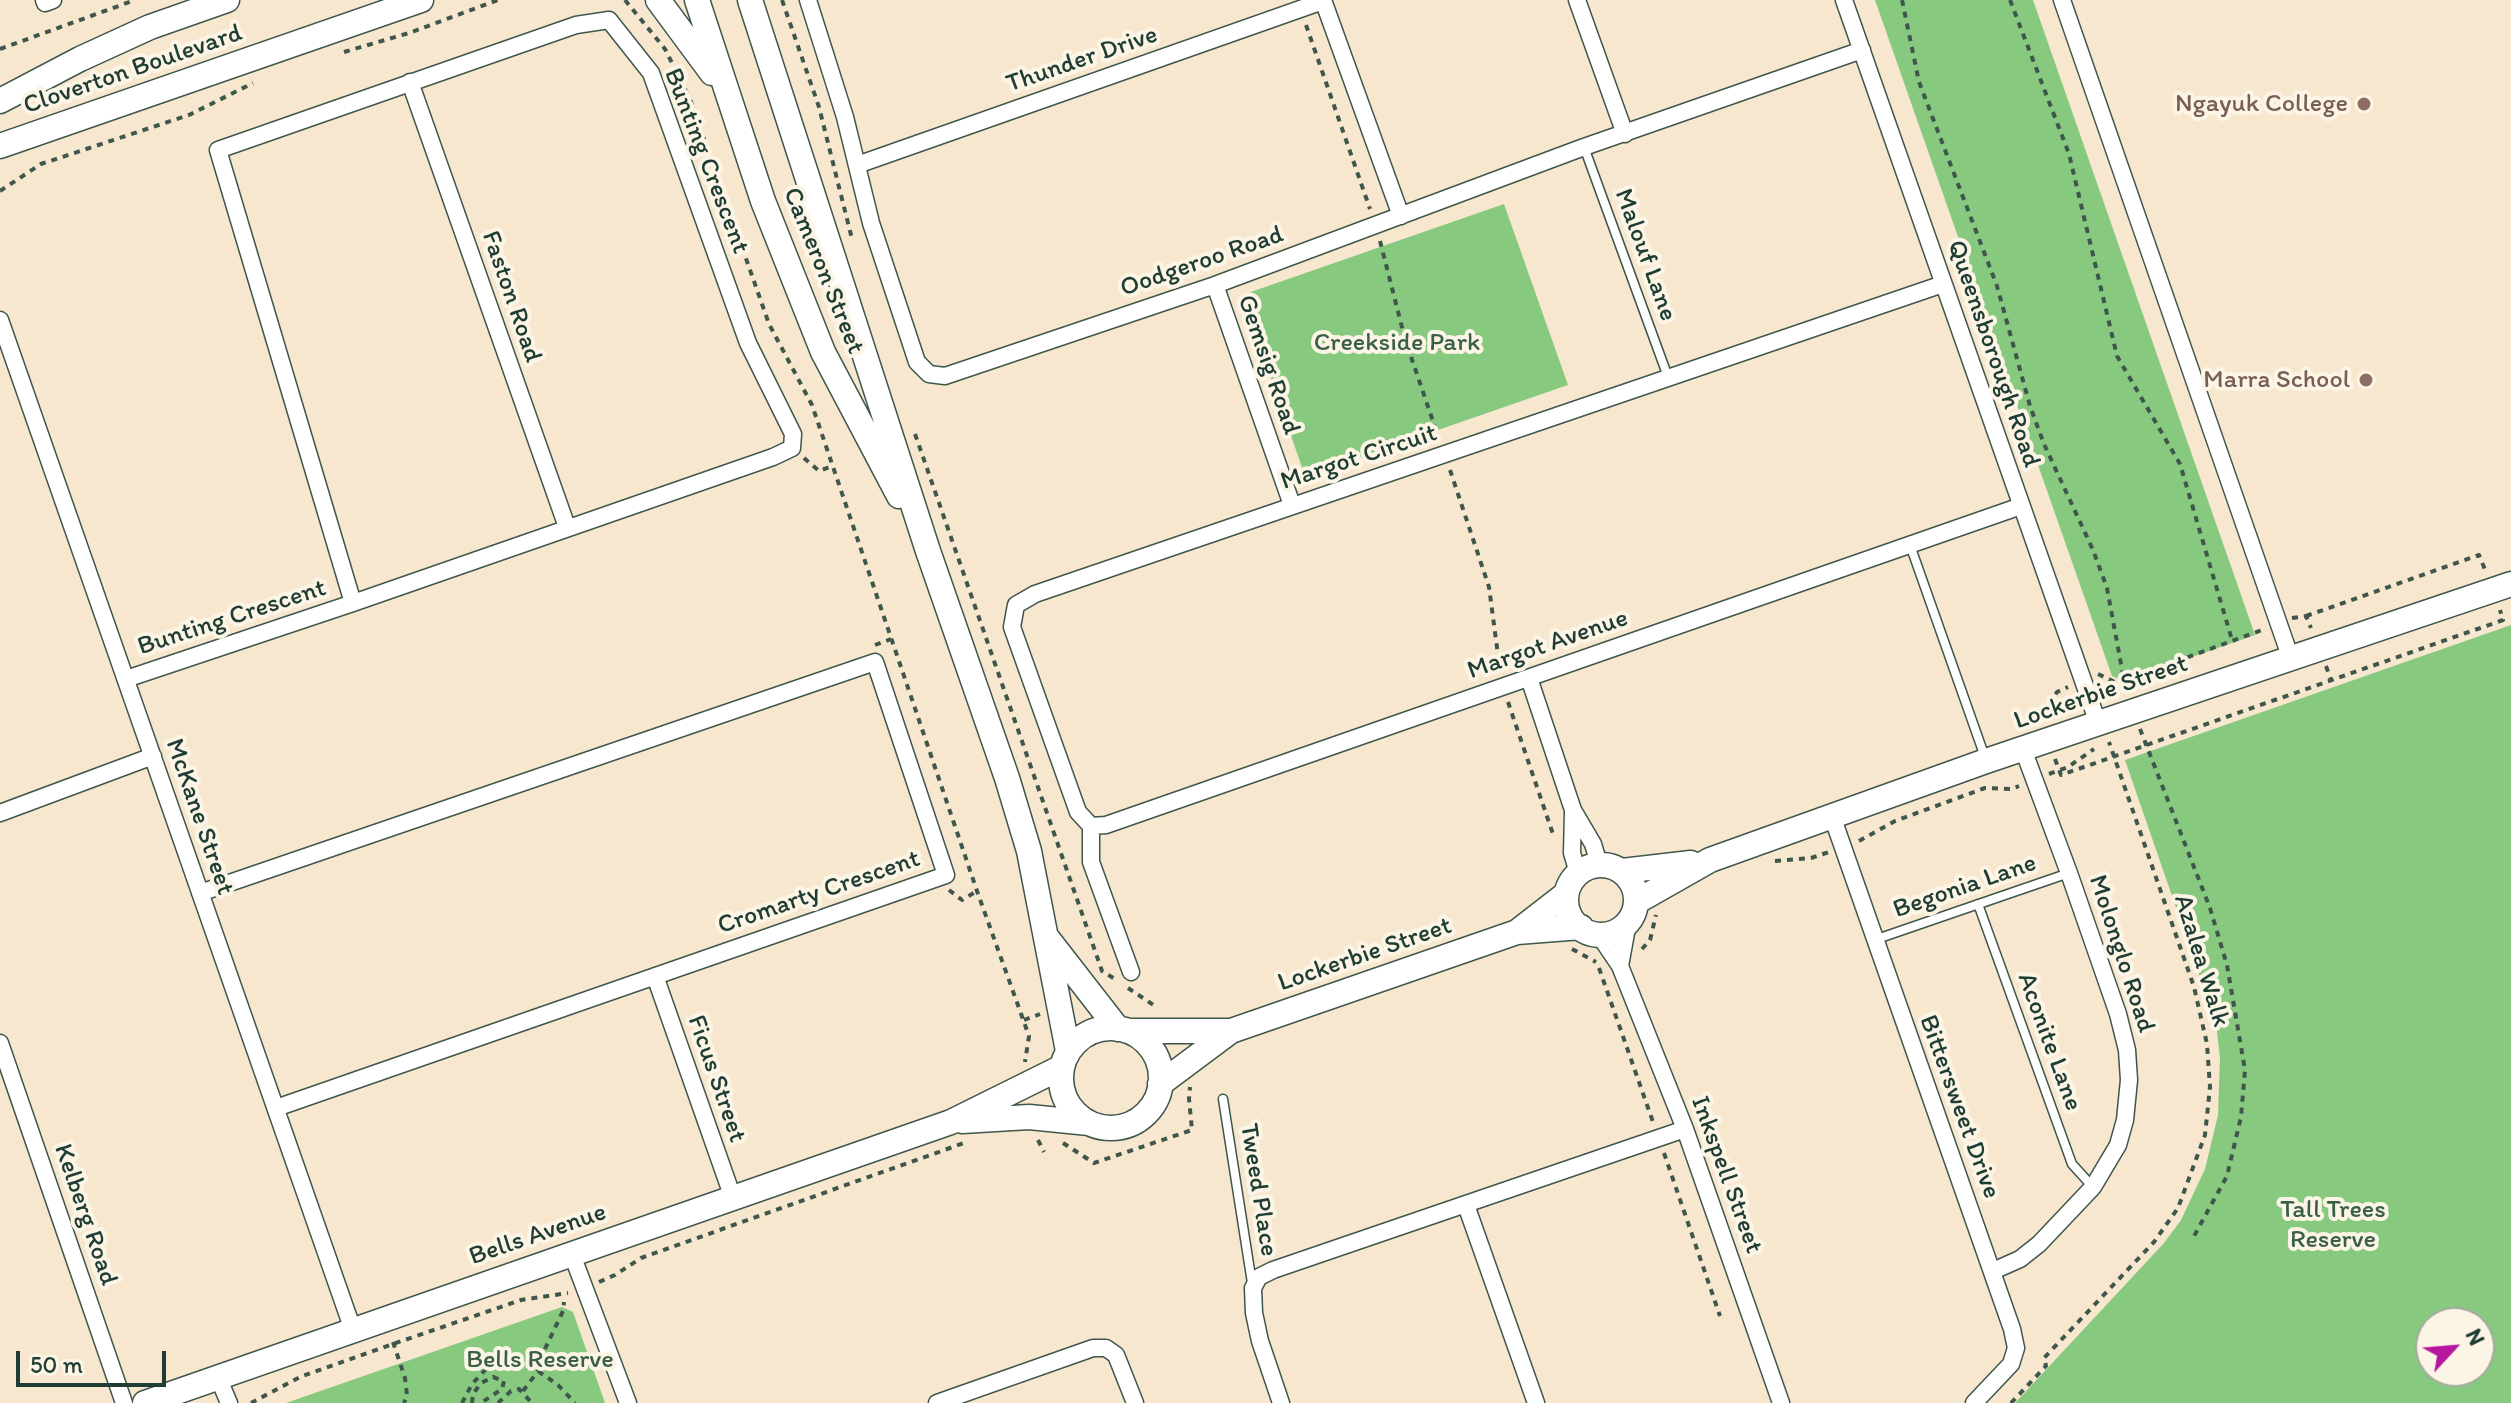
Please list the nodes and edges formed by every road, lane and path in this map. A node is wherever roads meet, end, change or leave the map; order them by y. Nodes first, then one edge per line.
1 (44, 0) edge
2 (53, 0) edge
3 (135, 0) edge
4 (227, 0) edge
5 (421, 0) edge
6 (498, 0) edge
7 (625, 0) edge
8 (658, 0) edge
9 (697, 0) edge
10 (750, 0) edge
11 (782, 0) edge
12 (808, 0) edge
13 (1323, 0) edge
14 (1577, 0) edge
15 (1844, 0) edge
16 (1902, 0) edge
17 (2010, 0) edge
18 (2062, 0) edge
19 (0, 49) edge
20 (1862, 50) junction
21 (335, 54) dead end
22 (264, 78) dead end
23 (410, 82) junction
24 (729, 99) junction
25 (0, 101) edge
26 (1625, 134) junction
27 (0, 146) edge
28 (1584, 147) junction
29 (857, 165) junction
30 (0, 191) edge
31 (1401, 216) junction
32 (854, 245) dead end
33 (1943, 284) junction
34 (1215, 285) junction
35 (0, 320) edge
36 (1668, 377) junction
37 (912, 424) dead end
38 (792, 448) junction
39 (832, 466) junction
40 (1292, 505) junction
41 (2021, 506) junction
42 (567, 527) junction
43 (1910, 545) junction
44 (928, 551) junction
45 (2511, 584) edge
46 (353, 603) junction
47 (2232, 640) dead end
48 (2291, 659) junction
49 (1529, 678) junction
50 (126, 679) junction
51 (2133, 711) junction
52 (2098, 723) junction
53 (2023, 749) junction
54 (153, 756) junction
55 (1986, 761) junction
56 (1573, 810) junction
57 (0, 813) edge
58 (1832, 816) junction
59 (1091, 826) junction
60 (1710, 860) junction
61 (2069, 873) junction
62 (1591, 876) junction
63 (200, 893) junction
64 (1978, 904) junction
65 (1632, 912) junction
66 (1590, 931) junction
67 (1517, 932) junction
68 (1044, 934) junction
69 (1874, 940) junction
70 (1620, 966) junction
71 (1131, 972) dead end
72 (655, 976) junction
73 (1123, 1030) junction
74 (1173, 1031) junction
75 (1231, 1031) junction
76 (0, 1043) edge
77 (1065, 1059) junction
78 (1187, 1064) junction
79 (1160, 1084) junction
80 (1020, 1087) junction
81 (1223, 1099) dead end
82 (276, 1108) junction
83 (951, 1122) junction
84 (1089, 1123) junction
85 (1685, 1129) junction
86 (1048, 1139) dead end
87 (971, 1141) dead end
88 (1060, 1141) dead end
89 (1044, 1152) dead end
90 (2093, 1187) junction
91 (733, 1198) junction
92 (1466, 1205) junction
93 (2193, 1238) dead end
94 (571, 1252) junction
95 (1993, 1271) junction
96 (584, 1288) junction
97 (1253, 1288) junction
98 (564, 1302) dead end
99 (384, 1320) junction
100 (353, 1330) junction
101 (393, 1344) junction
102 (538, 1371) junction
103 (218, 1377) junction
104 (477, 1383) junction
105 (523, 1391) junction
106 (465, 1395) junction
107 (472, 1401) edge
108 (124, 1403) edge
109 (145, 1403) edge
110 (229, 1403) edge
111 (251, 1403) edge
112 (404, 1403) edge
113 (462, 1403) edge
114 (481, 1403) edge
115 (498, 1403) edge
116 (532, 1403) edge
117 (575, 1403) edge
118 (628, 1403) edge
119 (937, 1403) edge
120 (1135, 1403) edge
121 (1281, 1403) edge
122 (1536, 1403) edge
123 (1781, 1403) edge
124 (1974, 1403) edge
125 (2011, 1403) edge

1 - 2 street
3 - 19 path
4 - 25 street, Cloverton Boulevard
5 - 27 street, Cloverton Boulevard
6 - 21 path
7 - 39 path
8 - 24 street
9 - 24 street, Cameron Street
10 - 44 street, Cameron Street
11 - 32 path
12 - 29 street, Oodgeroo Road
13 - 29 street, Thunder Drive
13 - 31 street
14 - 26 street
15 - 20 street, Queensborough Road
16 - 51 path
17 - 47 path
18 - 48 street
20 - 26 street, Oodgeroo Road
20 - 33 street, Queensborough Road
22 - 30 path
23 - 38 street, Bunting Crescent
23 - 42 street, Faston Road
23 - 46 street, Bunting Crescent
24 - 44 street, Cameron Street
26 - 28 street, Oodgeroo Road
28 - 31 street, Oodgeroo Road
28 - 36 lane, Malouf Lane
29 - 34 street, Oodgeroo Road
31 - 34 street, Oodgeroo Road
33 - 36 street, Margot Circuit
33 - 41 street, Queensborough Road
34 - 40 street, Gemsig Road
35 - 50 street, McKane Street
36 - 40 street, Margot Circuit
37 - 74 path
38 - 39 path
38 - 42 street, Bunting Crescent
39 - 80 path
40 - 59 street, Margot Circuit
41 - 43 street, Margot Avenue
41 - 52 street, Queensborough Road
42 - 46 street, Bunting Crescent
43 - 49 street, Margot Avenue
43 - 55 lane
44 - 68 street, Cameron Street
45 - 48 street, Lockerbie Street
46 - 50 street, Bunting Crescent
48 - 51 street, Lockerbie Street
49 - 56 street
49 - 59 street, Margot Avenue
50 - 54 street, McKane Street
51 - 52 street, Lockerbie Street
51 - 93 path
52 - 53 street, Lockerbie Street
52 - 125 path, Azalea Walk
53 - 55 street, Lockerbie Street
53 - 61 street, Molonglo Road
54 - 57 street
54 - 63 street, McKane Street
55 - 58 street, Lockerbie Street
56 - 62 street
56 - 62 street
58 - 60 street, Lockerbie Street
58 - 69 street, Bittersweet Drive
59 - 71 street
60 - 62 street
60 - 65 street
61 - 64 lane, Begonia Lane
61 - 90 street, Molonglo Road
62 - 65 street
62 - 66 street
62 - 67 street
63 - 72 street, Cromarty Crescent
63 - 82 street, McKane Street
64 - 69 lane, Begonia Lane
64 - 90 lane, Aconite Lane
65 - 66 street
65 - 70 street
66 - 67 street
66 - 70 street, Inkspell Street
67 - 75 street, Lockerbie Street
68 - 73 street
68 - 77 street, Cameron Street
69 - 95 street, Bittersweet Drive
70 - 85 street, Inkspell Street
72 - 82 street, Cromarty Crescent
72 - 91 street, Ficus Street
73 - 74 street
73 - 77 street
73 - 79 street
74 - 75 street
75 - 78 street
76 - 108 street, Kelberg Road
77 - 80 street
77 - 84 street
78 - 79 street
78 - 88 path
79 - 84 street
80 - 83 street
81 - 97 lane, Tweed Place
82 - 100 street, McKane Street
83 - 84 street
83 - 91 street, Bells Avenue
85 - 92 street
85 - 123 street, Inkspell Street
86 - 89 path
87 - 96 path
90 - 95 street, Molonglo Road
91 - 94 street, Bells Avenue
92 - 97 street
92 - 122 street
94 - 96 street
94 - 99 street, Bells Avenue
95 - 124 street, Bittersweet Drive
96 - 101 path
96 - 118 street
97 - 121 street
98 - 102 path
99 - 100 street, Bells Avenue
99 - 101 path
100 - 103 street, Bells Avenue
101 - 111 path
101 - 112 path
102 - 104 path
102 - 105 path
102 - 117 path
103 - 109 street, Bells Avenue
103 - 110 street
104 - 106 path
104 - 107 path
104 - 114 path
105 - 115 path
105 - 116 path
106 - 107 path
106 - 113 path
119 - 120 street

